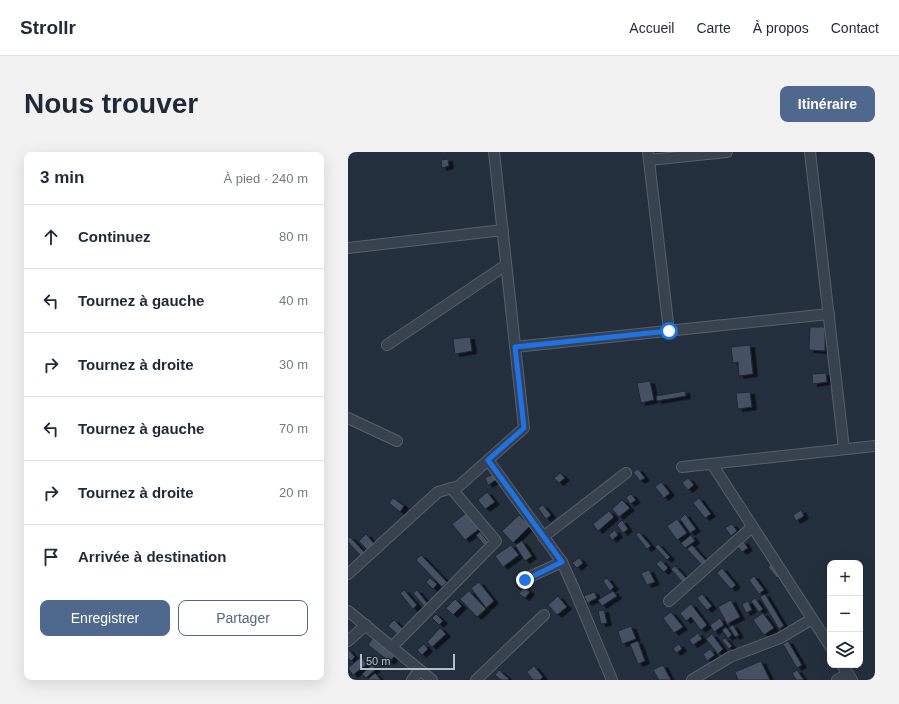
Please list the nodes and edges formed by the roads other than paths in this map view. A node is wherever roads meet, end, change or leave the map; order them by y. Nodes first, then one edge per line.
1 (494, 152) edge
2 (727, 152) edge
3 (810, 152) edge
4 (648, 156) edge
5 (503, 230) junction
6 (348, 248) edge
7 (506, 265) junction
8 (829, 314) junction
9 (669, 331) junction
10 (387, 345) dead end
11 (515, 347) junction
12 (348, 418) edge
13 (397, 441) dead end
14 (875, 446) edge
15 (844, 450) junction
16 (488, 460) junction
17 (712, 464) junction
18 (682, 467) dead end
19 (626, 473) dead end
20 (451, 488) junction
21 (752, 527) junction
22 (543, 537) junction
23 (562, 562) junction
24 (348, 574) edge
25 (525, 580) dead end
26 (669, 601) dead end
27 (348, 611) edge
28 (544, 615) dead end
29 (812, 619) junction
30 (366, 625) junction
31 (348, 641) edge
32 (827, 642) edge
33 (392, 647) junction
34 (844, 668) edge
35 (420, 670) junction
36 (850, 677) edge
37 (412, 680) edge
38 (432, 680) edge
39 (476, 680) edge
40 (612, 680) edge
41 (692, 680) edge
42 (837, 680) edge

1 - 5 street
2 - 4 street
3 - 8 street
4 - 9 street
5 - 6 street
5 - 7 street
7 - 10 street
7 - 11 street
8 - 9 street
8 - 15 street
9 - 11 street
11 - 16 street
12 - 13 street
14 - 15 street
15 - 17 street
16 - 20 street
16 - 22 street
17 - 18 street
17 - 21 street
19 - 22 street
20 - 24 street
20 - 33 street
21 - 26 street
21 - 29 street
22 - 23 street
23 - 25 street
23 - 40 street
27 - 30 street
28 - 39 street
29 - 32 street
29 - 41 street
30 - 31 street
30 - 33 street
33 - 35 street
34 - 36 street
35 - 37 street
35 - 38 street
36 - 42 street

